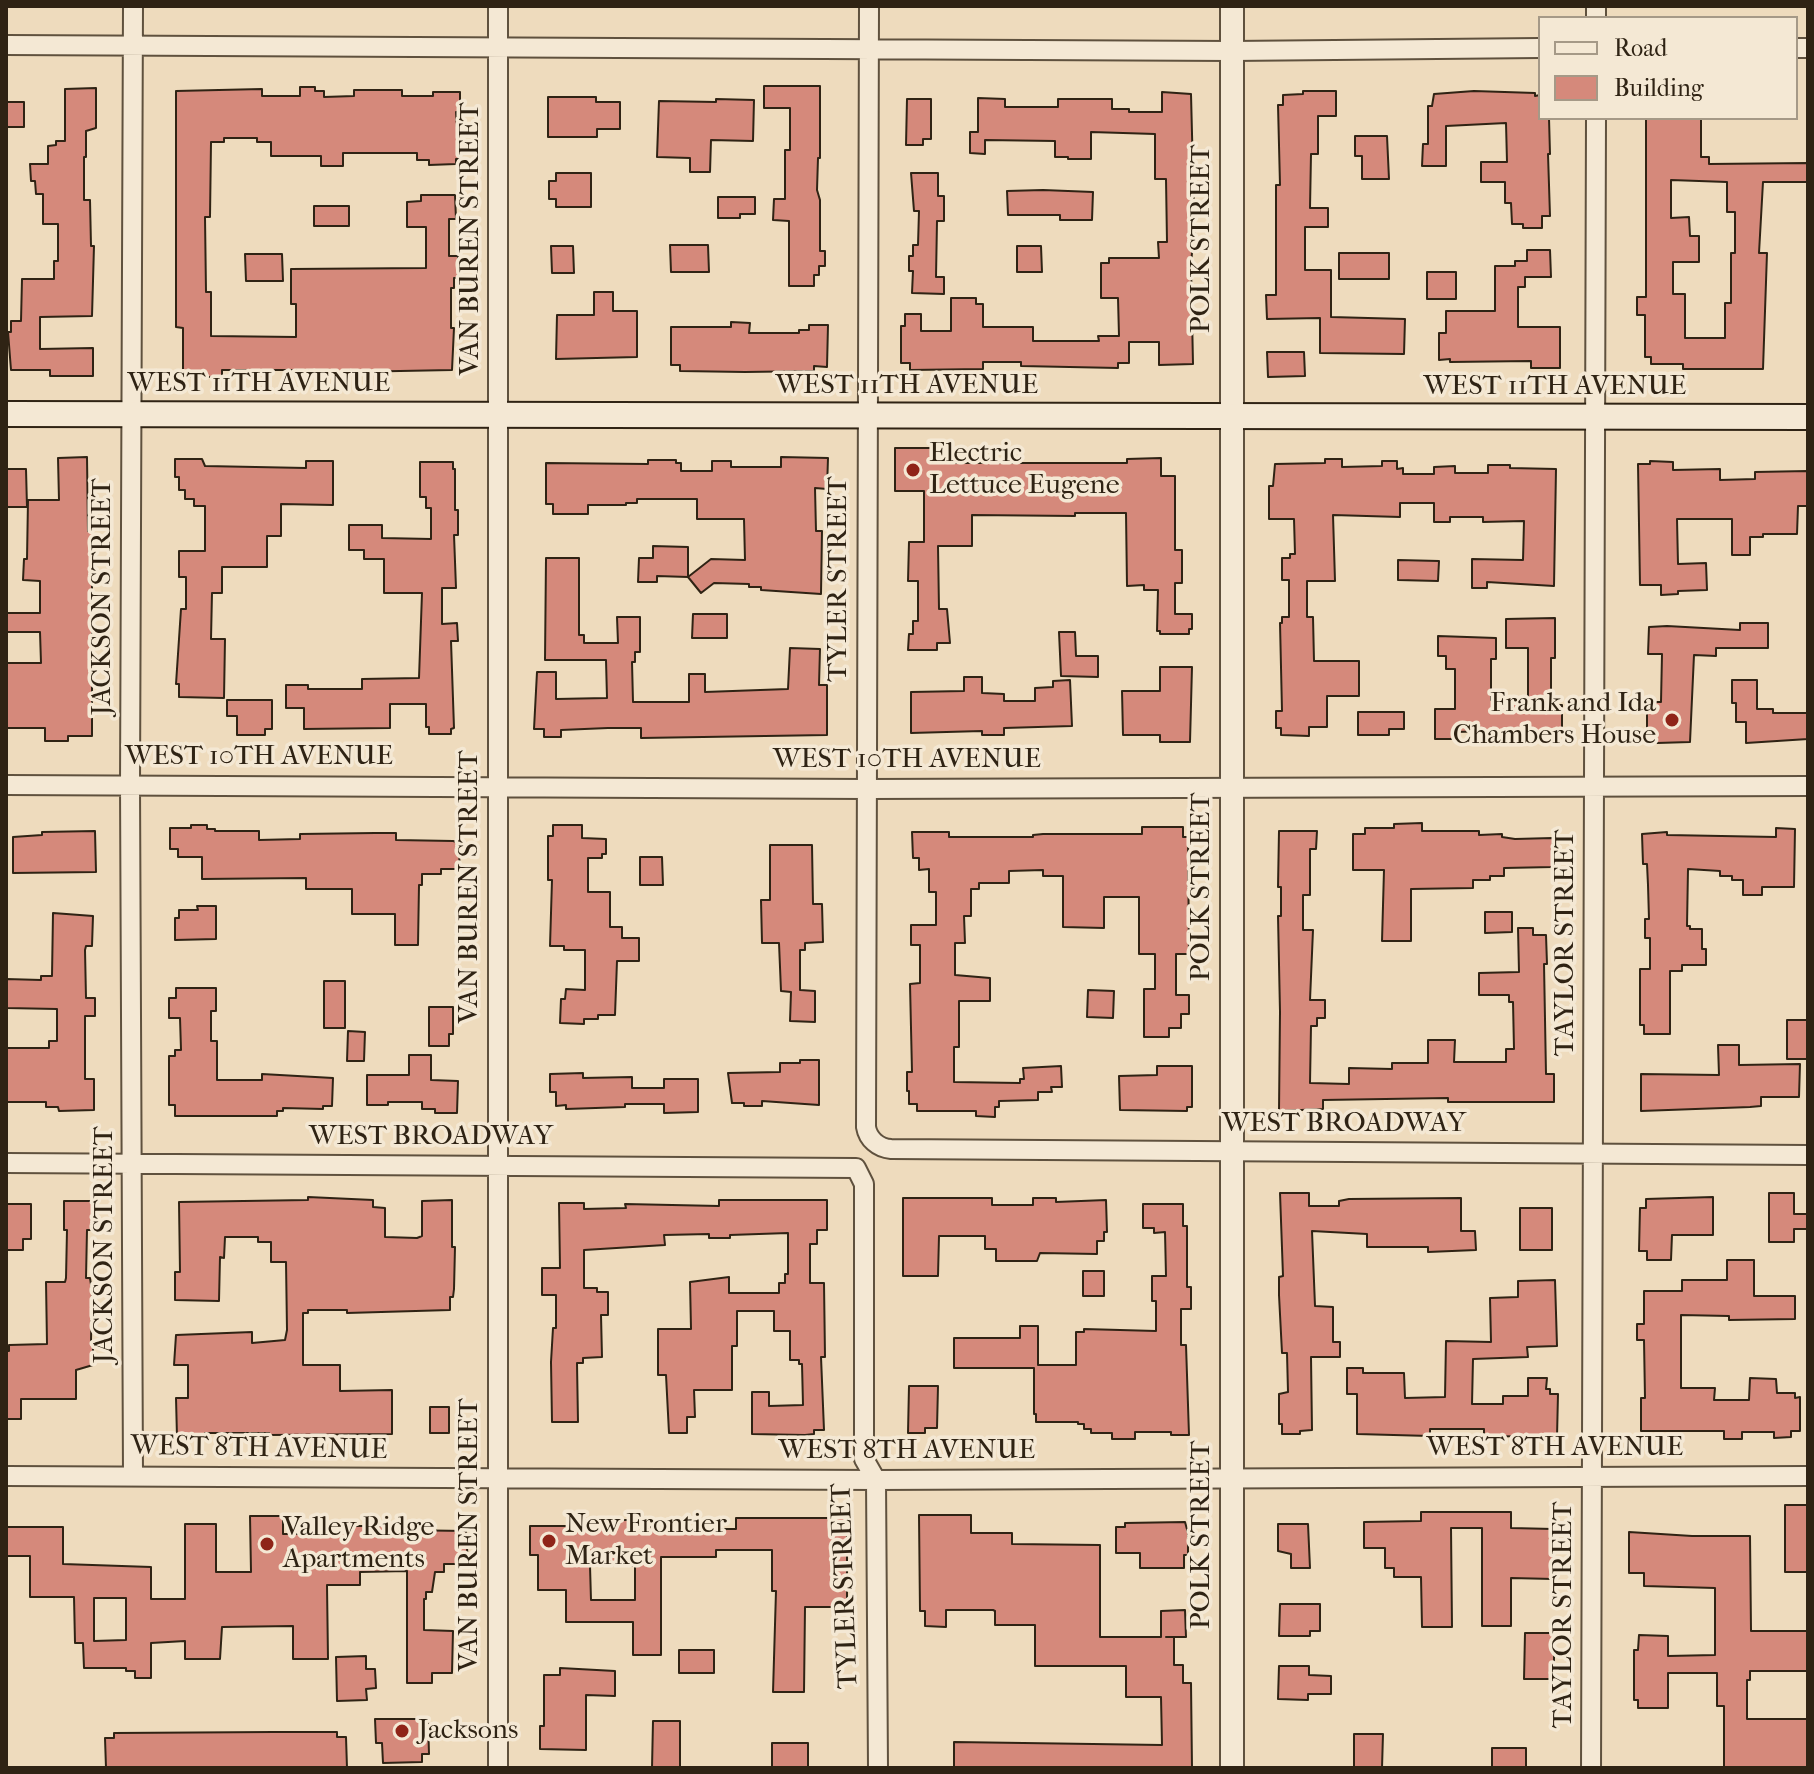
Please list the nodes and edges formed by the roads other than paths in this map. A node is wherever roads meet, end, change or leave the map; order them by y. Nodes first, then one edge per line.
1 (133, 6) edge
2 (498, 6) edge
3 (869, 6) edge
4 (1232, 6) edge
5 (6, 45) edge
6 (133, 46) junction
7 (498, 46) junction
8 (1538, 48) edge
9 (870, 50) junction
10 (1232, 51) junction
11 (1596, 120) edge
12 (6, 414) edge
13 (132, 414) junction
14 (499, 415) junction
15 (867, 416) junction
16 (1232, 416) junction
17 (1595, 417) junction
18 (1808, 417) edge
19 (6, 785) edge
20 (130, 785) junction
21 (498, 786) junction
22 (1808, 786) edge
23 (1594, 787) junction
24 (1232, 788) junction
25 (867, 789) junction
26 (880, 1147) joint
27 (1232, 1151) junction
28 (1593, 1153) junction
29 (1808, 1155) edge
30 (6, 1163) edge
31 (133, 1163) junction
32 (498, 1165) junction
33 (856, 1168) joint
34 (6, 1476) edge
35 (133, 1476) junction
36 (1592, 1476) junction
37 (1808, 1476) edge
38 (1232, 1477) junction
39 (497, 1479) junction
40 (876, 1480) junction
41 (498, 1768) edge
42 (878, 1768) edge
43 (1232, 1768) edge
44 (1591, 1768) edge

1 - 6 street, JACKSON STREET
2 - 7 street, VAN BUREN STREET
3 - 9 street, TYLER STREET
4 - 10 street, POLK STREET
5 - 6 street
6 - 7 street
6 - 13 street, JACKSON STREET
7 - 9 street
7 - 14 street, VAN BUREN STREET
8 - 10 street
9 - 10 street
9 - 15 street, TYLER STREET
10 - 16 street, POLK STREET
11 - 17 street, TAYLOR STREET
12 - 13 main road, WEST 11TH AVENUE
13 - 14 main road, WEST 11TH AVENUE
13 - 20 street, JACKSON STREET
14 - 15 main road, WEST 11TH AVENUE
14 - 21 street, VAN BUREN STREET
15 - 16 main road, WEST 11TH AVENUE
15 - 25 street, TYLER STREET
16 - 17 main road, WEST 11TH AVENUE
16 - 24 street, POLK STREET
17 - 18 main road, WEST 11TH AVENUE
17 - 23 street, TAYLOR STREET
19 - 20 street, WEST 10TH AVENUE
20 - 21 street, WEST 10TH AVENUE
20 - 31 street, JACKSON STREET
21 - 25 street, WEST 10TH AVENUE
21 - 32 street, VAN BUREN STREET
22 - 23 street, WEST 10TH AVENUE
23 - 24 street, WEST 10TH AVENUE
23 - 28 street, TAYLOR STREET
24 - 25 street, WEST 10TH AVENUE
24 - 27 street, POLK STREET
25 - 26 street, TYLER STREET
26 - 27 street, WEST BROADWAY
27 - 28 street, WEST BROADWAY
27 - 38 street, POLK STREET
28 - 29 street, WEST BROADWAY
28 - 36 street, TAYLOR STREET
30 - 31 street, WEST BROADWAY
31 - 32 street, WEST BROADWAY
31 - 35 street, JACKSON STREET
32 - 33 street, WEST BROADWAY
32 - 39 street, VAN BUREN STREET
33 - 40 street, TYLER STREET
34 - 35 street, WEST 8TH AVENUE
35 - 39 street, WEST 8TH AVENUE
36 - 37 street, WEST 8TH AVENUE
36 - 38 street, WEST 8TH AVENUE
36 - 44 street, TAYLOR STREET
38 - 40 street, WEST 8TH AVENUE
38 - 43 street, POLK STREET
39 - 40 street, WEST 8TH AVENUE
39 - 41 street, VAN BUREN STREET
40 - 42 street, TYLER STREET

